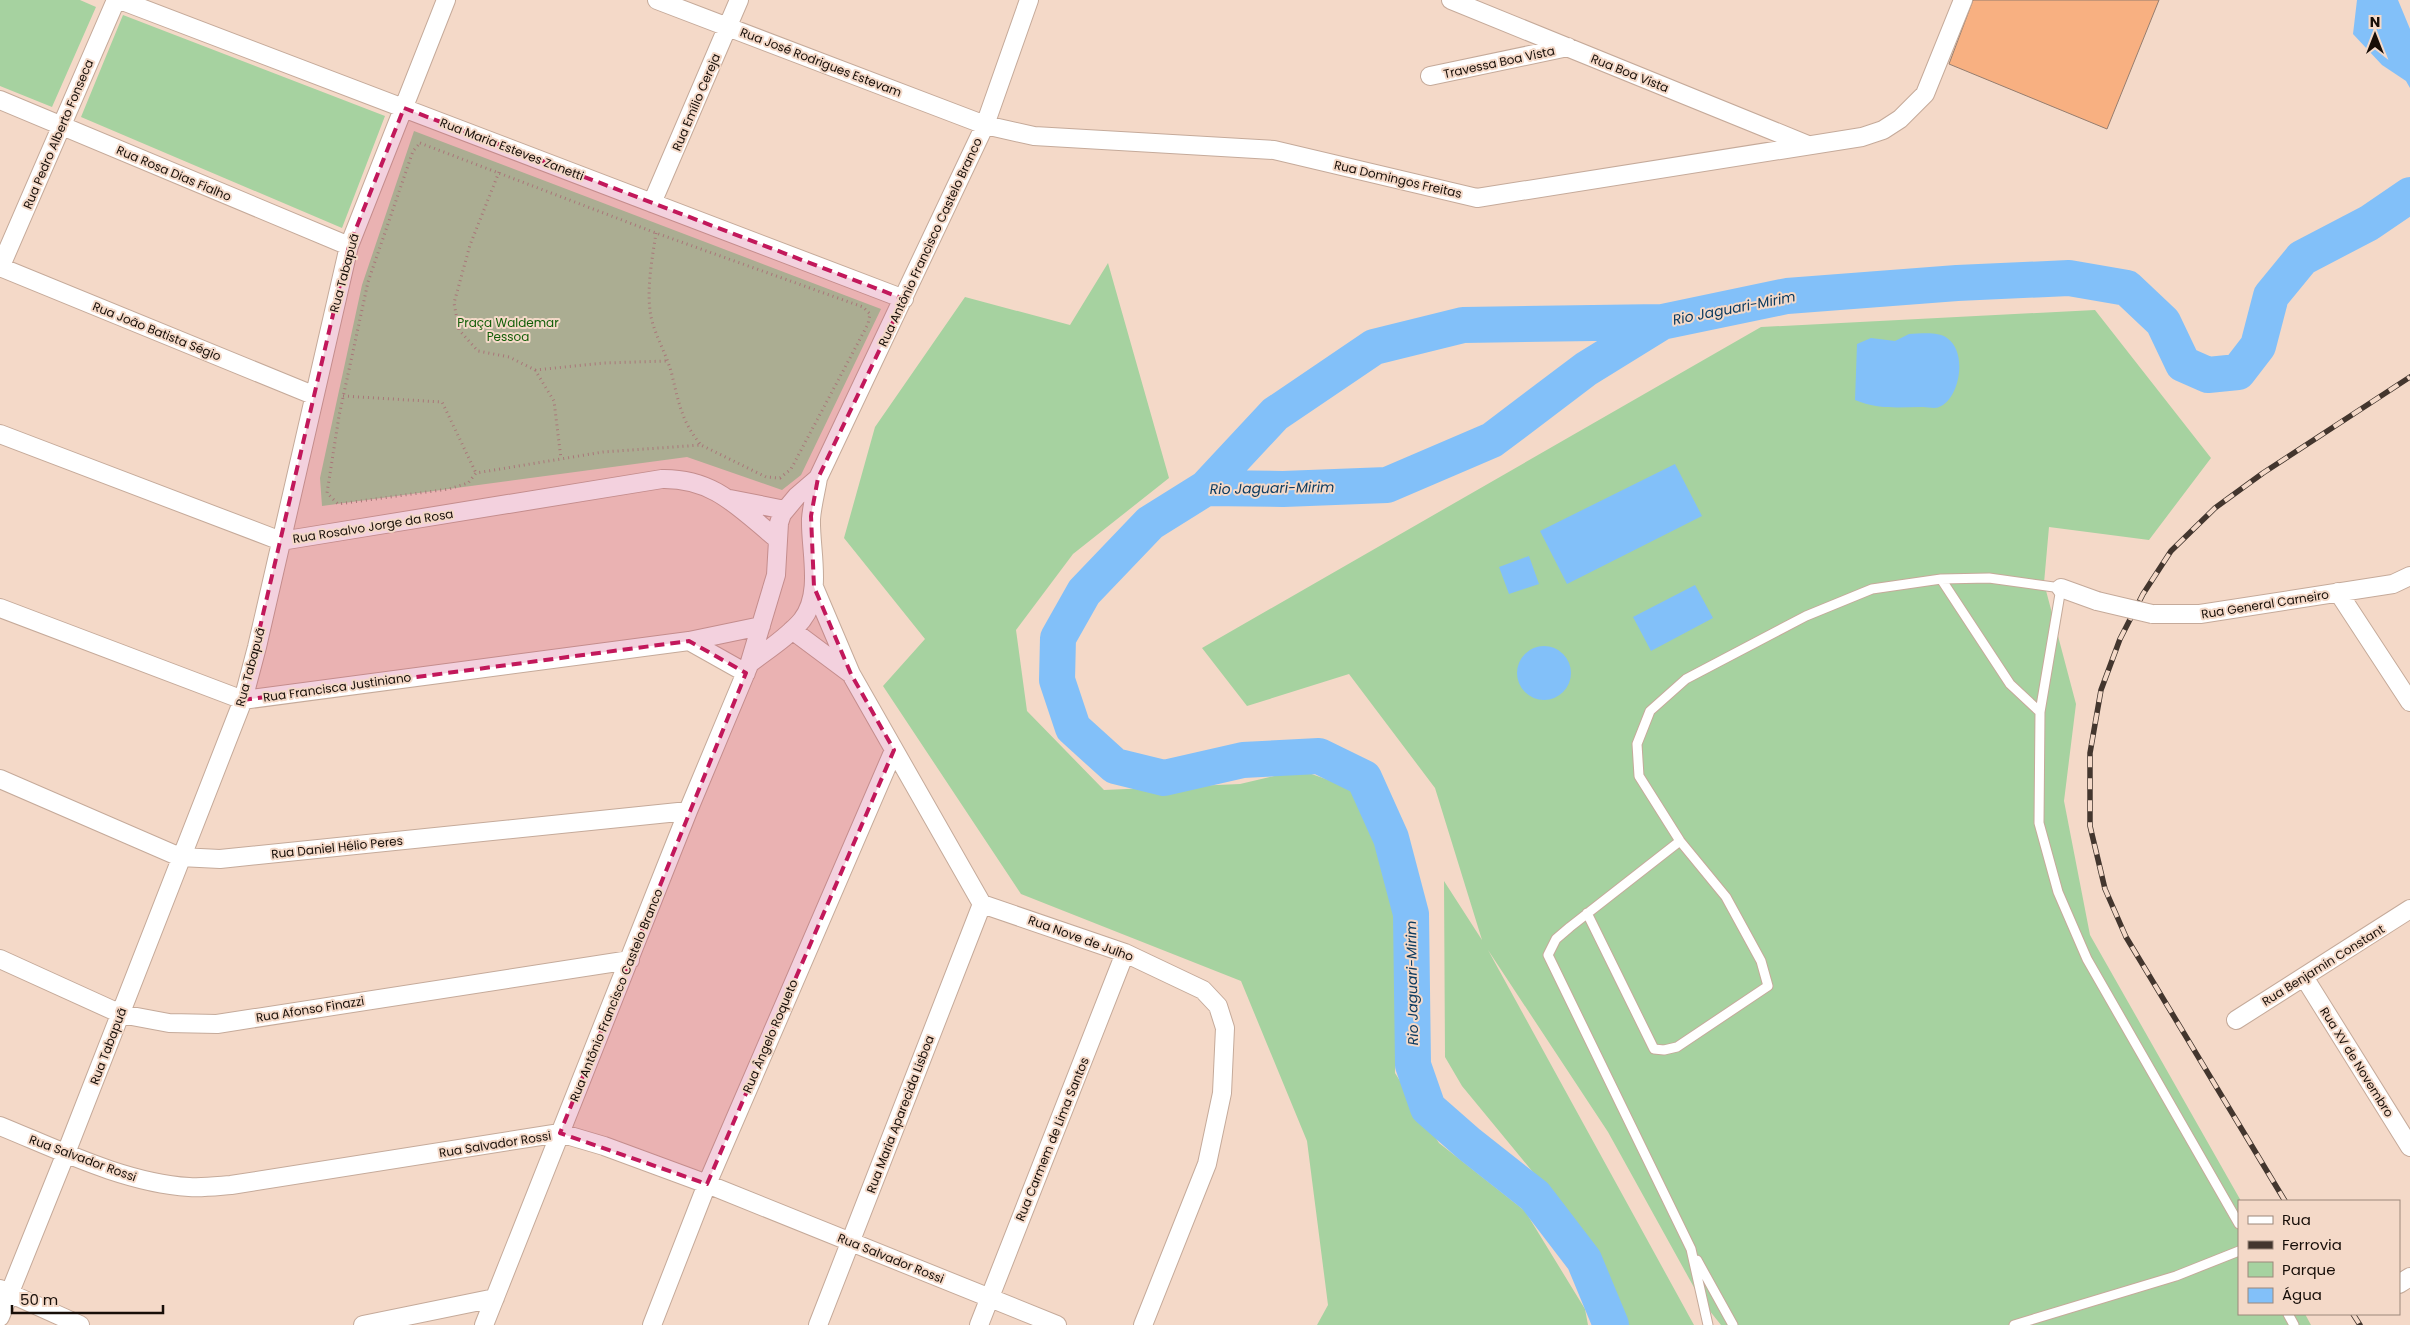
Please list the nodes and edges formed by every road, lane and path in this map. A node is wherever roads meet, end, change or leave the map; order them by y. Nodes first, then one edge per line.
1 (116, 0) edge
2 (120, 0) edge
3 (446, 0) edge
4 (657, 0) edge
5 (739, 0) edge
6 (1029, 0) edge
7 (1451, 0) edge
8 (1963, 0) edge
9 (728, 27) junction
10 (1568, 47) junction
11 (1430, 76) dead end
12 (0, 100) edge
13 (404, 108) junction
14 (985, 125) junction
15 (63, 126) junction
16 (1809, 145) junction
17 (499, 172) junction
18 (652, 203) junction
19 (656, 233) junction
20 (349, 246) junction
21 (0, 267) edge
22 (904, 299) junction
23 (666, 361) junction
24 (536, 370) junction
25 (313, 395) junction
26 (343, 396) junction
27 (0, 434) edge
28 (701, 445) junction
29 (561, 459) junction
30 (476, 473) junction
31 (818, 478) junction
32 (728, 499) junction
33 (786, 510) junction
34 (777, 539) junction
35 (281, 540) junction
36 (2410, 576) edge
37 (1941, 579) junction
38 (814, 587) junction
39 (2061, 588) junction
40 (2338, 592) junction
41 (0, 608) edge
42 (761, 626) junction
43 (792, 630) junction
44 (689, 640) junction
45 (747, 669) junction
46 (851, 674) junction
47 (243, 700) junction
48 (2410, 702) edge
49 (2040, 712) junction
50 (894, 750) junction
51 (0, 779) edge
52 (688, 810) junction
53 (1680, 841) junction
54 (180, 857) junction
55 (982, 904) junction
56 (2410, 910) edge
57 (1587, 913) junction
58 (1125, 953) junction
59 (0, 959) edge
60 (630, 960) junction
61 (2304, 977) junction
62 (121, 1014) junction
63 (2236, 1020) dead end
64 (0, 1126) edge
65 (560, 1133) junction
66 (2410, 1147) edge
67 (66, 1154) junction
68 (707, 1184) junction
69 (2238, 1222) edge
70 (851, 1241) junction
71 (1691, 1249) junction
72 (2238, 1252) edge
73 (5, 1291) edge
74 (495, 1298) junction
75 (989, 1298) junction
76 (0, 1317) edge
77 (80, 1325) edge
78 (363, 1325) edge
79 (484, 1325) edge
80 (652, 1325) edge
81 (818, 1325) edge
82 (978, 1325) edge
83 (1056, 1325) edge
84 (1143, 1325) edge
85 (1708, 1325) edge
86 (1733, 1325) edge
87 (2014, 1325) edge

1 - 15 street, Rua Pedro Alberto Fonseca
2 - 13 street, Rua Maria Esteves Zanetti
3 - 13 street, Rua Tabapuã
4 - 9 street, Rua José Rodrigues Estevam
5 - 9 street, Rua Emílio Cereja
6 - 14 street, Rua Antônio Francisco Castelo Branco
7 - 10 street, Rua Boa Vista
8 - 16 street, Rua Domingos Freitas
9 - 14 street, Rua José Rodrigues Estevam
9 - 18 street, Rua Emílio Cereja
10 - 11 street, Travessa Boa Vista
10 - 16 street, Rua Boa Vista
12 - 15 street, Rua Rosa Dias Fialho
13 - 18 street, Rua Maria Esteves Zanetti
13 - 20 street, Rua Tabapuã
14 - 16 street, Rua Domingos Freitas
14 - 22 street, Rua Antônio Francisco Castelo Branco
15 - 20 street, Rua Rosa Dias Fialho
15 - 21 street, Rua Pedro Alberto Fonseca
17 - 19 path
17 - 24 path
17 - 26 path
18 - 22 street, Rua Maria Esteves Zanetti
19 - 23 path
19 - 28 path
20 - 25 street, Rua Tabapuã
21 - 25 street, Rua João Batista Ségio
22 - 31 street, Rua Antônio Francisco Castelo Branco
23 - 24 path
23 - 28 path
24 - 29 path
25 - 35 street, Rua Tabapuã
26 - 30 path
26 - 30 path
27 - 35 street, Rua Rosalvo Jorge da Rosa
28 - 29 path
29 - 30 path
31 - 33 street, Rua Antônio Francisco Castelo Branco
31 - 38 street, Rua Antônio Francisco Castelo Branco
32 - 33 street, Rua Rosalvo Jorge da Rosa
32 - 34 street, Rua Rosalvo Jorge da Rosa
32 - 35 street, Rua Rosalvo Jorge da Rosa
33 - 34 street, Rua Antônio Francisco Castelo Branco
34 - 42 street, Rua Antônio Francisco Castelo Branco
35 - 47 street, Rua Tabapuã
36 - 40 street, Rua General Carneiro
37 - 39 lane
37 - 49 lane
37 - 53 lane
38 - 43 street, Rua Antônio Francisco Castelo Branco
38 - 46 street
39 - 40 street, Rua General Carneiro, bridge
39 - 49 lane
40 - 48 street
41 - 47 street, Rua Francisca Justiniano
42 - 44 street, Rua Francisca Justiniano
42 - 45 street, Rua Antônio Francisco Castelo Branco
43 - 45 street, Rua Antônio Francisco Castelo Branco
43 - 46 street
44 - 45 street
44 - 47 street, Rua Francisca Justiniano
45 - 52 street, Rua Antônio Francisco Castelo Branco
46 - 50 street
47 - 54 street, Rua Tabapuã
49 - 69 lane
50 - 55 street
50 - 68 street, Rua Ângelo Roqueto
51 - 54 street, Rua Daniel Hélio Peres
52 - 54 street, Rua Daniel Hélio Peres
52 - 60 street, Rua Antônio Francisco Castelo Branco
53 - 57 lane
53 - 57 lane
54 - 62 street, Rua Tabapuã
55 - 58 street, Rua Nove de Julho
55 - 70 street, Rua Maria Aparecida Lisboa
56 - 61 street, Rua Benjamin Constant
57 - 71 lane
58 - 75 street, Rua Carmem de Lima Santos
58 - 84 street, Rua Nove de Julho
59 - 62 street, Rua Afonso Finazzi
60 - 62 street, Rua Afonso Finazzi
60 - 65 street, Rua Antônio Francisco Castelo Branco
61 - 63 street, Rua Benjamin Constant
61 - 66 street, Rua XV de Novembro
62 - 67 street, Rua Tabapuã
64 - 67 street, Rua Salvador Rossi
65 - 67 street, Rua Salvador Rossi
65 - 68 street, Rua Salvador Rossi
65 - 74 street, Rua Antônio Francisco Castelo Branco
67 - 73 street, Rua Tabapuã
68 - 70 street, Rua Salvador Rossi
68 - 80 street, Rua Ângelo Roqueto
70 - 75 street, Rua Salvador Rossi
70 - 81 street, Rua Maria Aparecida Lisboa
71 - 85 lane
71 - 86 lane
72 - 87 lane
73 - 76 street, Rua Tabapuã
73 - 77 street
74 - 78 street
74 - 79 street, Rua Antônio Francisco Castelo Branco
75 - 82 street, Rua Carmem de Lima Santos
75 - 83 street, Rua Salvador Rossi

